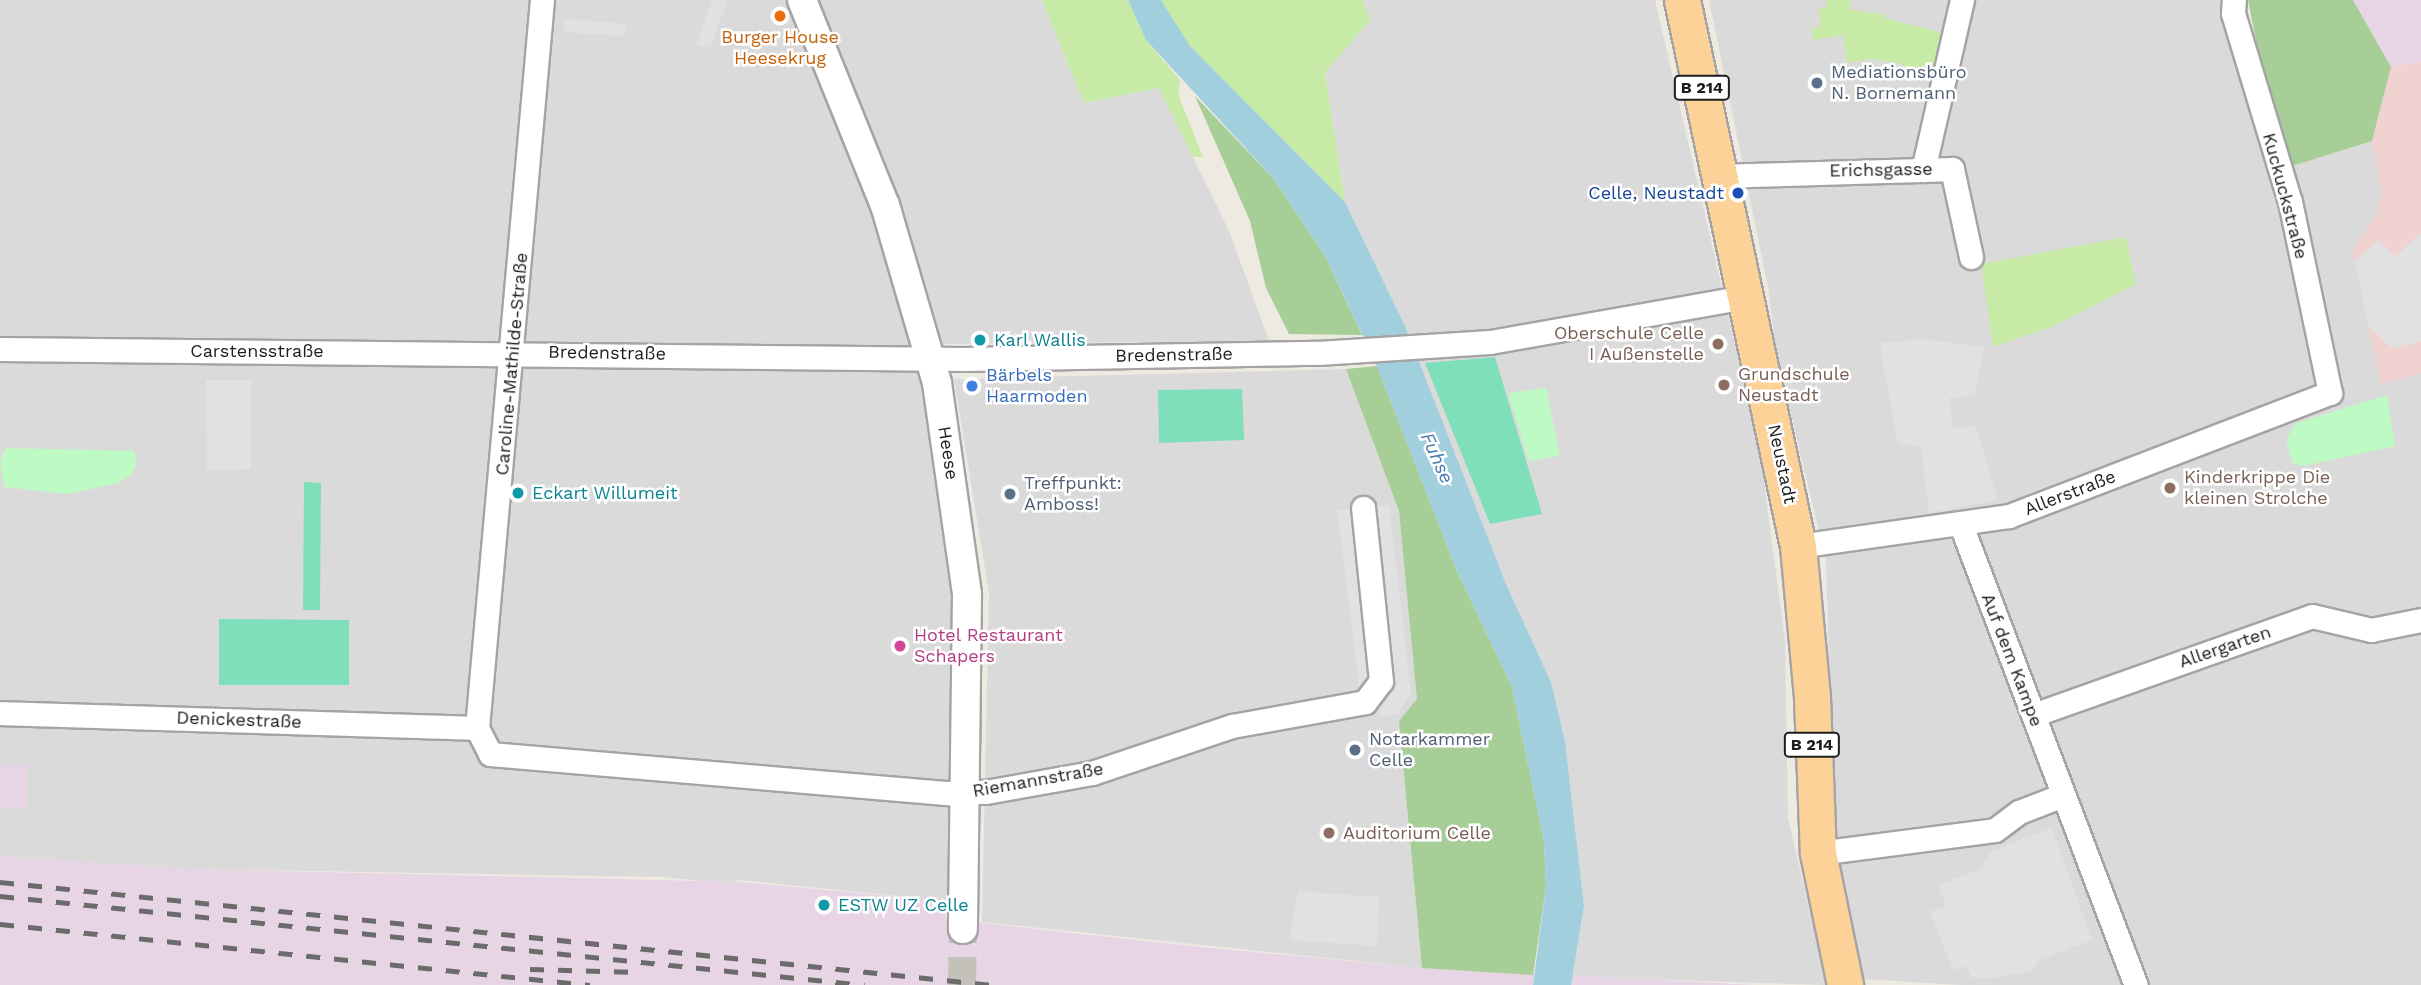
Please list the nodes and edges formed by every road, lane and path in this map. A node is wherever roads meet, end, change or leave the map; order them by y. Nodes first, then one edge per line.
1 (542, 0) edge
2 (802, 0) edge
3 (1682, 0) edge
4 (1962, 0) edge
5 (2234, 0) edge
6 (1923, 170) junction
7 (1720, 176) junction
8 (1971, 257) dead end
9 (1731, 300) junction
10 (0, 349) edge
11 (514, 352) junction
12 (930, 358) junction
13 (2330, 394) joint
14 (1363, 508) dead end
15 (1961, 525) junction
16 (1798, 547) junction
17 (2421, 620) edge
18 (0, 713) edge
19 (2033, 715) junction
20 (477, 728) junction
21 (965, 792) junction
22 (2063, 795) junction
23 (1818, 853) junction
24 (963, 929) tunnel mouth
25 (1845, 985) edge
26 (2136, 985) edge

1 - 11 street, Caroline-Mathilde-Straße
2 - 12 street, Heese
3 - 7 main road, Neustadt / B 214
4 - 6 street
5 - 13 street, Kuckuckstraße
6 - 7 street, Erichsgasse
6 - 8 street, Erichsgasse
7 - 9 main road, Neustadt / B 214
9 - 12 street, Bredenstraße
9 - 16 main road, Neustadt / B 214
10 - 11 street, Carstensstraße
11 - 12 street, Bredenstraße
11 - 20 street, Caroline-Mathilde-Straße
12 - 21 street, Heese
13 - 15 street, Allerstraße
14 - 21 street, Riemannstraße
15 - 16 street, Allerstraße
15 - 19 street, Auf dem Kampe
16 - 23 main road, Neustadt / B 214
17 - 19 street, Allergarten
18 - 20 street, Denickestraße
19 - 22 street, Auf dem Kampe
20 - 21 street, Riemannstraße
21 - 24 street, Heese
22 - 23 street
22 - 26 street, Auf dem Kampe
23 - 25 main road, B 214

